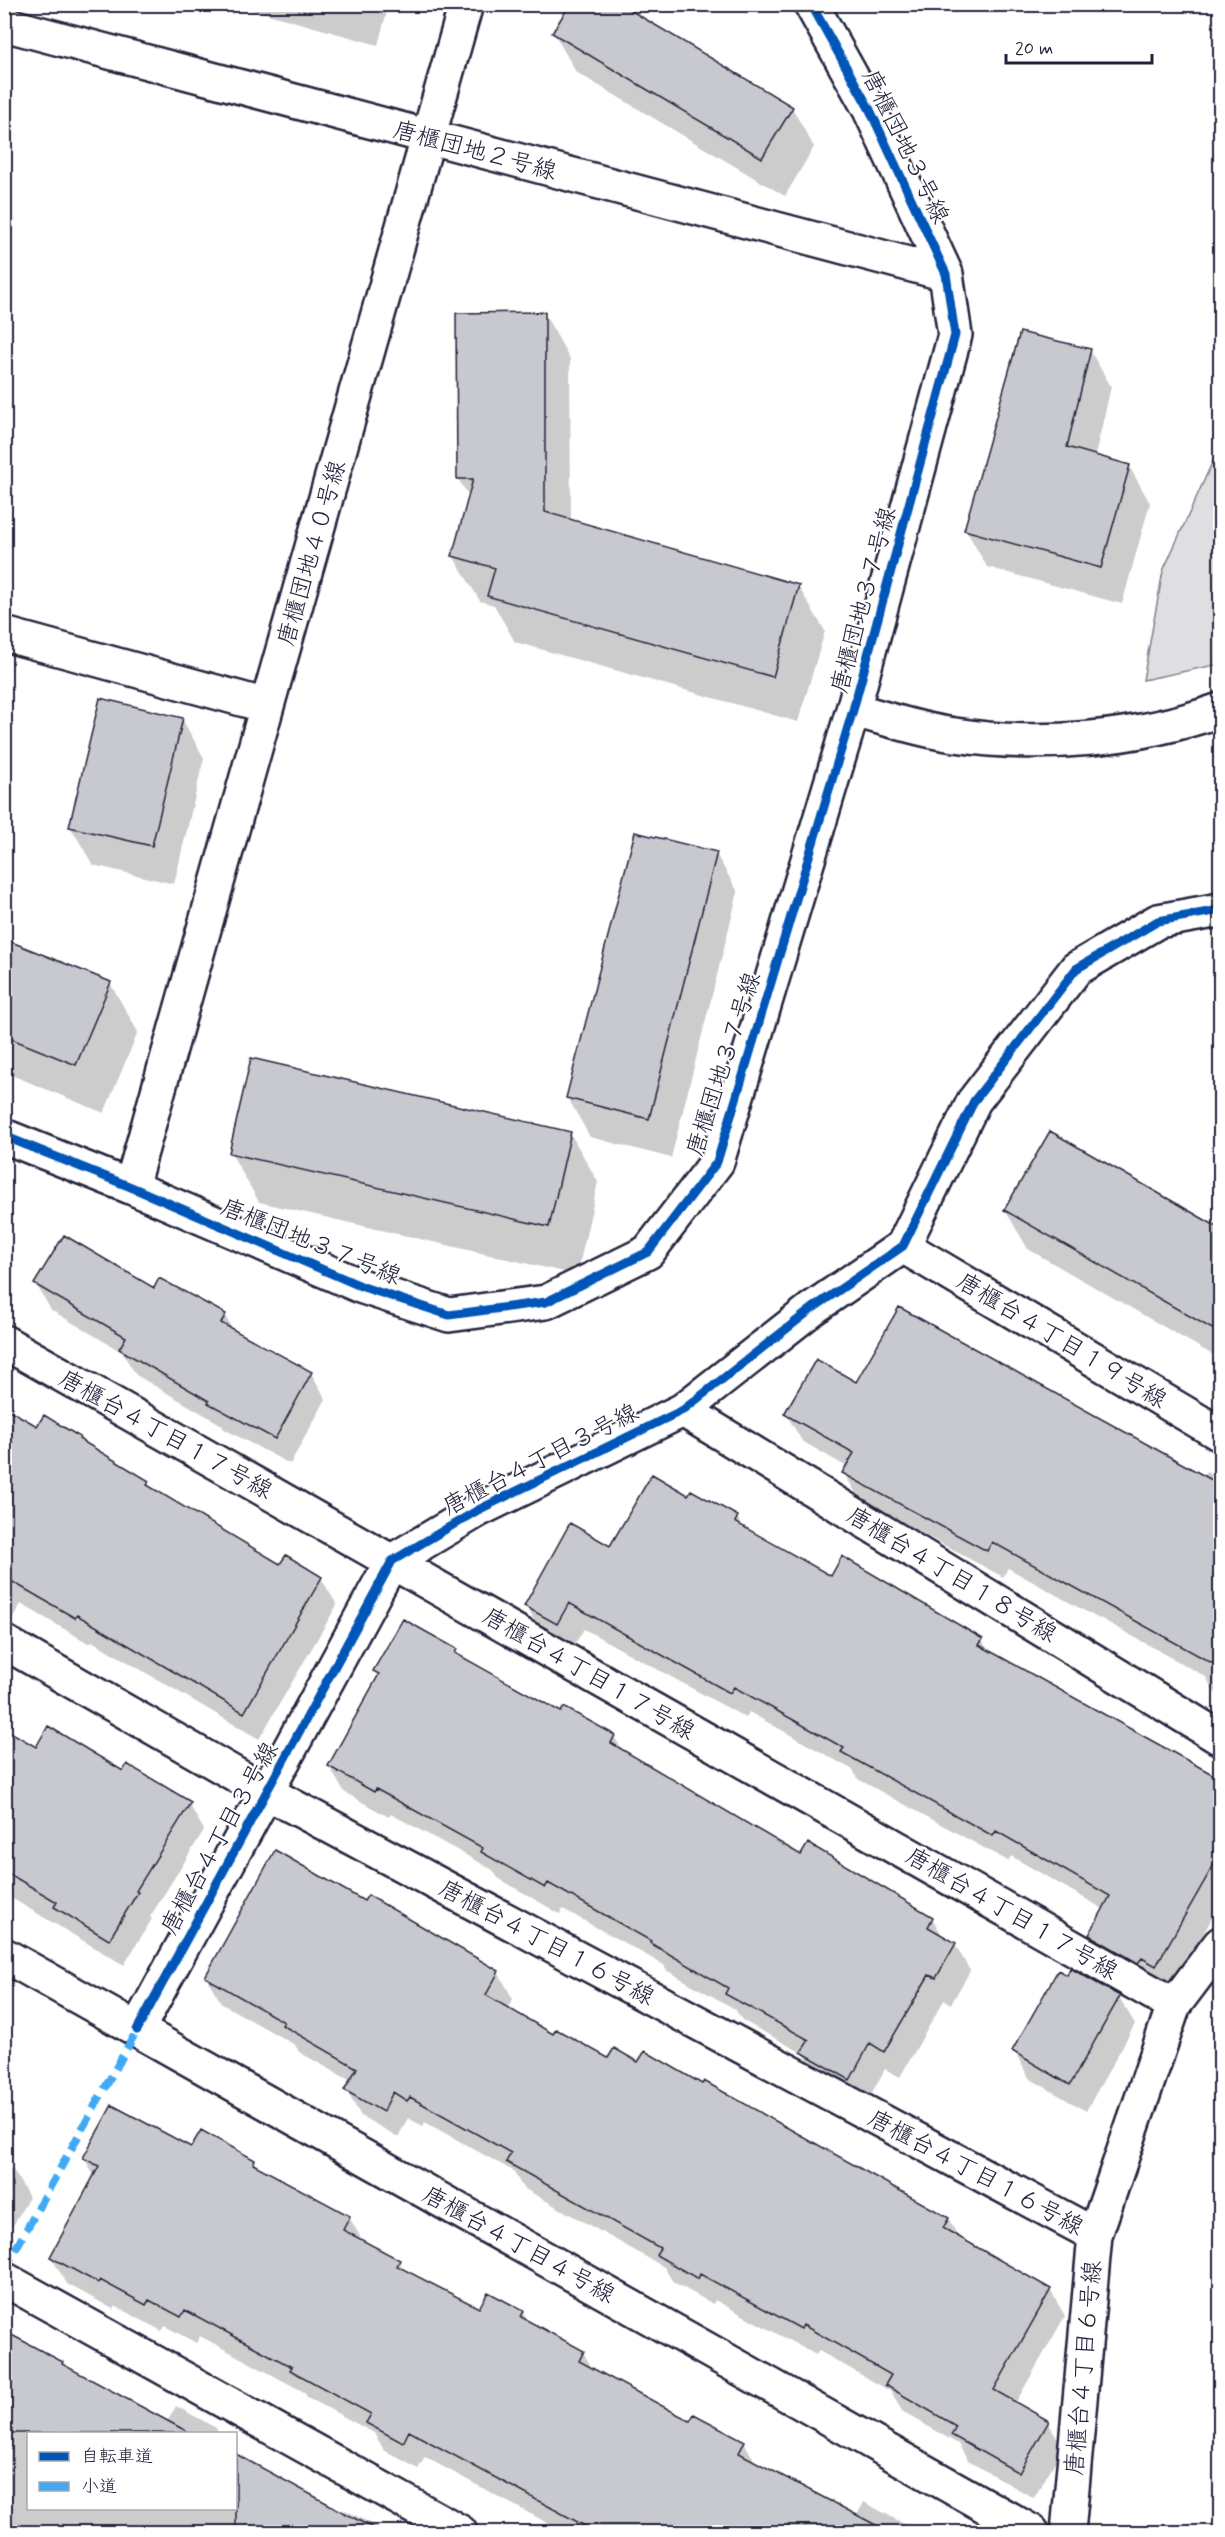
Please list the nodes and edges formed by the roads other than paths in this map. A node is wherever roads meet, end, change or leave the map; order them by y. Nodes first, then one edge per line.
1 (466, 4) edge
2 (811, 4) edge
3 (4, 24) edge
4 (429, 138) junction
5 (946, 274) junction
6 (4, 634) edge
7 (267, 706) junction
8 (853, 710) junction
9 (1221, 710) edge
10 (1221, 910) edge
11 (4, 1136) edge
12 (131, 1186) junction
13 (903, 1246) junction
14 (4, 1342) edge
15 (683, 1410) junction
16 (1221, 1434) edge
17 (392, 1561) junction
18 (4, 1642) edge
19 (1221, 1738) edge
20 (267, 1792) junction
21 (1221, 1944) edge
22 (4, 1955) edge
23 (1174, 2005) junction
24 (137, 2030) junction
25 (1095, 2235) junction
26 (4, 2279) edge
27 (460, 2532) edge
28 (1032, 2532) edge
29 (1068, 2532) edge

1 - 4 street, 唐櫃団地４０号線
2 - 5 street, 唐櫃団地３号線
3 - 4 street, 唐櫃団地２号線
4 - 5 street, 唐櫃団地２号線
4 - 7 street, 唐櫃団地４０号線
5 - 8 street, 唐櫃団地３７号線
6 - 7 street
7 - 12 street, 唐櫃団地４０号線
8 - 9 street
8 - 12 street, 唐櫃団地３７号線
10 - 13 street
11 - 12 street, 唐櫃団地３７号線
13 - 15 street, 唐櫃台４丁目３号線
13 - 16 street, 唐櫃台４丁目１９号線
14 - 17 street, 唐櫃台４丁目１７号線
15 - 17 street, 唐櫃台４丁目３号線
15 - 19 street, 唐櫃台４丁目１８号線
17 - 20 street, 唐櫃台４丁目３号線
17 - 23 street, 唐櫃台４丁目１７号線
18 - 20 street, 唐櫃台４丁目１６号線
20 - 24 street, 唐櫃台４丁目３号線
20 - 25 street, 唐櫃台４丁目１６号線
21 - 23 street, 唐櫃台４丁目６号線
22 - 24 street, 唐櫃台４丁目４号線
23 - 25 street, 唐櫃台４丁目６号線
24 - 28 street, 唐櫃台４丁目４号線
25 - 29 street, 唐櫃台４丁目６号線
26 - 27 street

